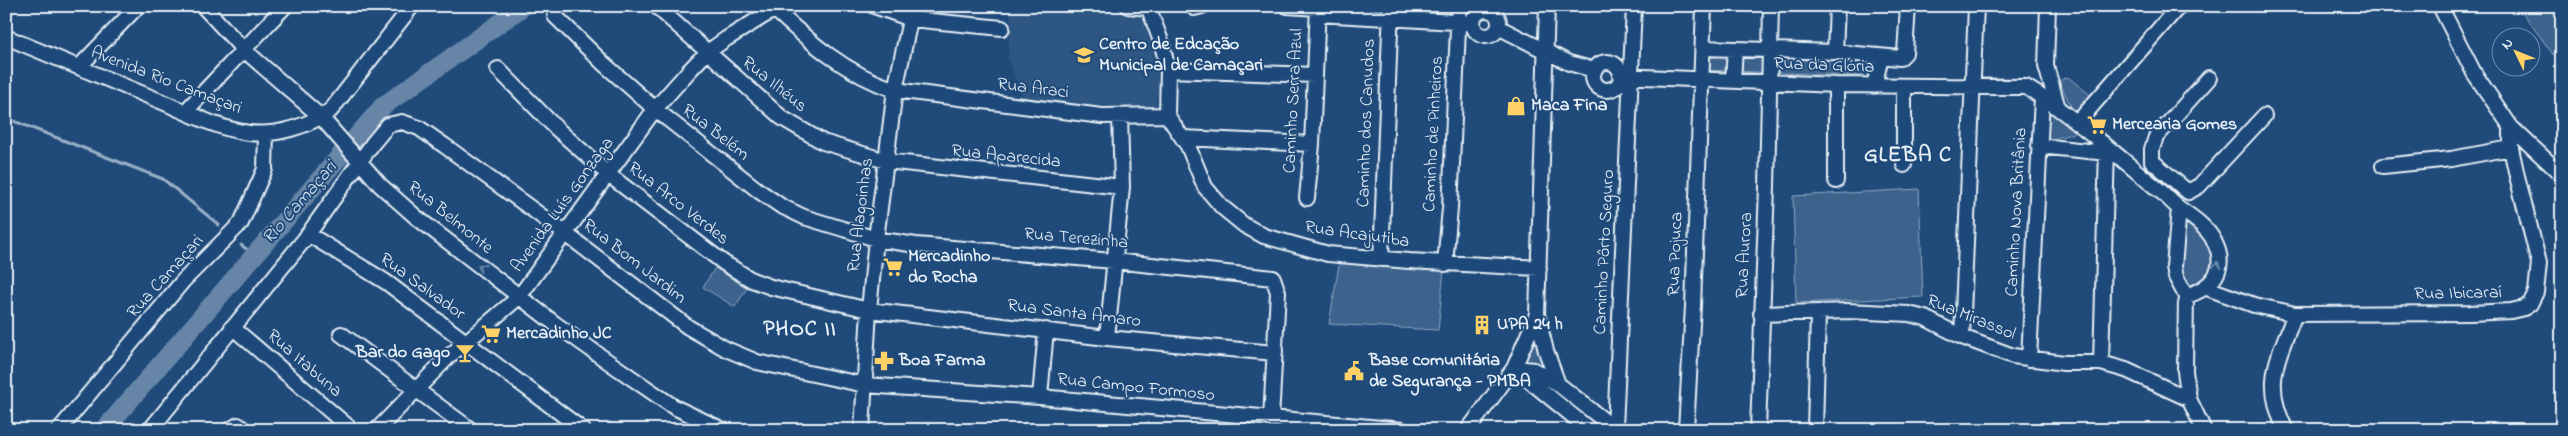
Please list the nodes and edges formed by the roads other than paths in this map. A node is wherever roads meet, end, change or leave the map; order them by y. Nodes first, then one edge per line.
1 (138, 6) edge
2 (203, 6) edge
3 (285, 6) edge
4 (412, 6) edge
5 (656, 6) edge
6 (874, 6) edge
7 (1128, 6) edge
8 (1287, 6) edge
9 (1459, 6) edge
10 (1547, 6) edge
11 (1634, 6) edge
12 (1704, 6) edge
13 (1770, 6) edge
14 (1838, 6) edge
15 (1908, 6) edge
16 (1976, 6) edge
17 (2048, 6) edge
18 (2179, 6) edge
19 (2440, 6) edge
20 (775, 7) edge
21 (1149, 7) edge
22 (1318, 9) edge
23 (1391, 12) edge
24 (912, 13) edge
25 (555, 16) dead end
26 (1465, 23) junction
27 (1498, 27) junction
28 (1002, 28) dead end
29 (6, 37) edge
30 (243, 48) junction
31 (1702, 48) junction
32 (1544, 49) junction
33 (1735, 49) junction
34 (1769, 50) junction
35 (1835, 52) junction
36 (706, 53) junction
37 (1880, 57) junction
38 (2046, 66) junction
39 (79, 67) junction
40 (498, 68) dead end
41 (1168, 70) junction
42 (1594, 70) junction
43 (1315, 75) junction
44 (1626, 76) junction
45 (2209, 78) dead end
46 (1702, 80) junction
47 (1733, 82) junction
48 (1770, 83) junction
49 (1836, 85) junction
50 (1874, 86) junction
51 (1904, 86) junction
52 (1974, 88) junction
53 (2026, 88) junction
54 (895, 90) junction
55 (2042, 97) junction
56 (2058, 108) junction
57 (655, 109) junction
58 (185, 112) junction
59 (1167, 115) junction
60 (1120, 116) junction
61 (2264, 116) dead end
62 (321, 118) junction
63 (2077, 123) junction
64 (2511, 127) junction
65 (266, 134) junction
66 (1183, 138) junction
67 (1312, 144) junction
68 (2039, 146) junction
69 (2511, 148) junction
70 (2107, 151) junction
71 (355, 157) junction
72 (886, 161) junction
73 (1904, 165) dead end
74 (2383, 166) dead end
75 (2167, 173) junction
76 (609, 175) junction
77 (2562, 175) edge
78 (1836, 181) dead end
79 (2156, 187) junction
80 (1122, 188) junction
81 (1307, 198) dead end
82 (2179, 208) junction
83 (308, 234) junction
84 (566, 234) junction
85 (876, 239) junction
86 (1381, 259) junction
87 (1114, 261) junction
88 (1445, 264) junction
89 (1539, 268) junction
90 (2207, 288) junction
91 (520, 296) junction
92 (2186, 296) junction
93 (869, 310) junction
94 (1818, 313) junction
95 (1537, 314) junction
96 (1760, 314) junction
97 (2296, 314) junction
98 (232, 327) junction
99 (1046, 330) junction
100 (341, 334) dead end
101 (1962, 337) junction
102 (1107, 338) junction
103 (466, 342) junction
104 (1275, 353) junction
105 (2029, 359) junction
106 (2101, 363) junction
107 (1514, 368) junction
108 (1558, 384) junction
109 (865, 385) junction
110 (414, 390) junction
111 (1040, 397) junction
112 (2189, 399) junction
113 (1271, 420) junction
114 (60, 430) edge
115 (150, 430) edge
116 (229, 430) edge
117 (245, 430) edge
118 (352, 430) edge
119 (377, 430) edge
120 (471, 430) edge
121 (583, 430) edge
122 (723, 430) edge
123 (862, 430) edge
124 (1403, 430) edge
125 (1468, 430) edge
126 (1590, 430) edge
127 (1615, 430) edge
128 (1686, 430) edge
129 (1758, 430) edge
130 (1816, 430) edge
131 (2204, 430) edge
132 (2286, 430) edge

1 - 39 street
2 - 30 street
3 - 30 street
4 - 62 street, Avenida Rio Camaçari
5 - 36 street, Rua Ilhéus
6 - 24 street
7 - 21 street
8 - 22 street
9 - 26 street, Caminho de Pinheiros
10 - 32 street
11 - 44 street, Caminho Pôrto Seguro
12 - 31 street, Rua Pojuca
13 - 34 street, Rua Aurora
14 - 35 street
15 - 37 street
16 - 52 street
17 - 38 street
18 - 63 street
19 - 64 street
20 - 36 street, Avenida Luís Gonzaga
20 - 54 street, Rua Araci
21 - 41 street
22 - 23 street
22 - 43 street, Caminho Serra Azul
23 - 26 street
23 - 86 street, Caminho dos Canudos
24 - 28 street
24 - 54 street, Rua Alagoinhas
25 - 57 street, Rua Belém
26 - 27 street
26 - 27 street
26 - 88 street, Caminho de Pinheiros
27 - 32 street
29 - 39 street, Avenida Rio Camaçari
30 - 58 street
30 - 62 street
31 - 33 street
31 - 46 street, Rua Pojuca
32 - 42 street
32 - 89 street
33 - 34 street
33 - 47 street
34 - 35 street
34 - 48 street, Rua Aurora
35 - 37 street
36 - 57 street, Avenida Luís Gonzaga
36 - 72 street, Rua Ilhéus
37 - 50 street
38 - 53 street
38 - 56 street
39 - 58 street, Avenida Rio Camaçari
40 - 76 street, Rua Arco Verdes
41 - 43 street
41 - 59 street
42 - 44 street
42 - 44 street
43 - 67 street, Caminho Serra Azul
44 - 46 street, Rua da Glória
44 - 127 street, Caminho Pôrto Seguro
45 - 75 street
46 - 47 street, Rua da Glória
46 - 128 street, Rua Pojuca
47 - 48 street, Rua da Glória
48 - 49 street, Rua da Glória
48 - 96 street, Rua Aurora
49 - 50 street, Rua da Glória
49 - 78 street
50 - 51 street, Rua da Glória
51 - 52 street, Rua da Glória
51 - 73 street
52 - 53 street, Rua da Glória
52 - 101 street
53 - 55 street
54 - 60 street, Rua Araci
54 - 72 street, Rua Alagoinhas
55 - 56 street
55 - 68 street, Caminho Nova Britânia
56 - 63 street
57 - 76 street, Avenida Luís Gonzaga
57 - 85 street, Rua Belém
58 - 65 street, Avenida Rio Camaçari
59 - 60 street, Rua Araci
59 - 66 street, Rua Acajutiba
60 - 80 street
61 - 75 street
62 - 65 street, Avenida Rio Camaçari
62 - 71 street
63 - 70 street
64 - 69 street, Rua Ibicaraí
64 - 77 street
65 - 114 street, Rua Camaçari
66 - 67 street
66 - 86 street, Rua Acajutiba
67 - 81 street, Caminho Serra Azul
68 - 70 street
68 - 105 street, Caminho Nova Britânia
69 - 74 street
69 - 97 street, Rua Ibicaraí
70 - 79 street
70 - 106 street
71 - 83 street, Rua Bom Jardim
71 - 84 street, Rua Bom Jardim
91 -> 71 street, Rua Belmonte
72 - 80 street, Rua Aparecida
72 - 85 street, Rua Alagoinhas
75 - 79 street
76 - 84 street, Avenida Luís Gonzaga
76 - 93 street, Rua Arco Verdes
79 - 82 street
80 - 87 street
90 -> 82 street
82 - 92 street
83 - 98 street, Rua Bom Jardim
83 - 103 street, Rua Salvador
84 - 91 street, Avenida Luís Gonzaga
84 - 109 street, Rua Bom Jardim
85 - 87 street, Rua Terezinha
85 - 93 street, Rua Alagoinhas
86 - 88 street, Rua Acajutiba
87 - 102 street
87 - 104 street, Rua Terezinha
88 - 89 street, Rua Acajutiba
89 - 95 street
90 - 92 street
90 - 97 street, Rua Ibicaraí
91 - 103 street, Avenida Luís Gonzaga
91 - 122 street, Rua Belmonte
92 - 112 street
93 - 99 street, Rua Santa Amaro
93 - 109 street, Rua Alagoinhas
94 - 96 street, Rua Mirassol
94 - 101 street, Rua Mirassol
94 - 130 street
95 - 107 street
95 - 108 street
96 - 129 street, Rua Aurora
97 - 132 street
98 - 115 street, Rua Bom Jardim
98 - 118 street, Rua Itabuna
99 - 102 street, Rua Santa Amaro
99 - 111 street
100 - 110 street
101 - 105 street, Rua Mirassol
102 - 104 street, Rua Santa Amaro
103 - 110 street, Avenida Luís Gonzaga
103 - 121 street, Rua Salvador
104 - 113 street
105 - 106 street, Rua Mirassol
106 - 112 street, Rua Mirassol
107 - 108 street
107 - 125 street
107 - 126 street
108 - 127 street
109 - 111 street, Rua Campo Formoso
109 - 123 street, Rua Alagoinhas
110 - 119 street, Avenida Luís Gonzaga
110 - 120 street
111 - 113 street, Rua Campo Formoso
112 - 131 street
113 - 124 street, Rua Campo Formoso
116 - 117 street

